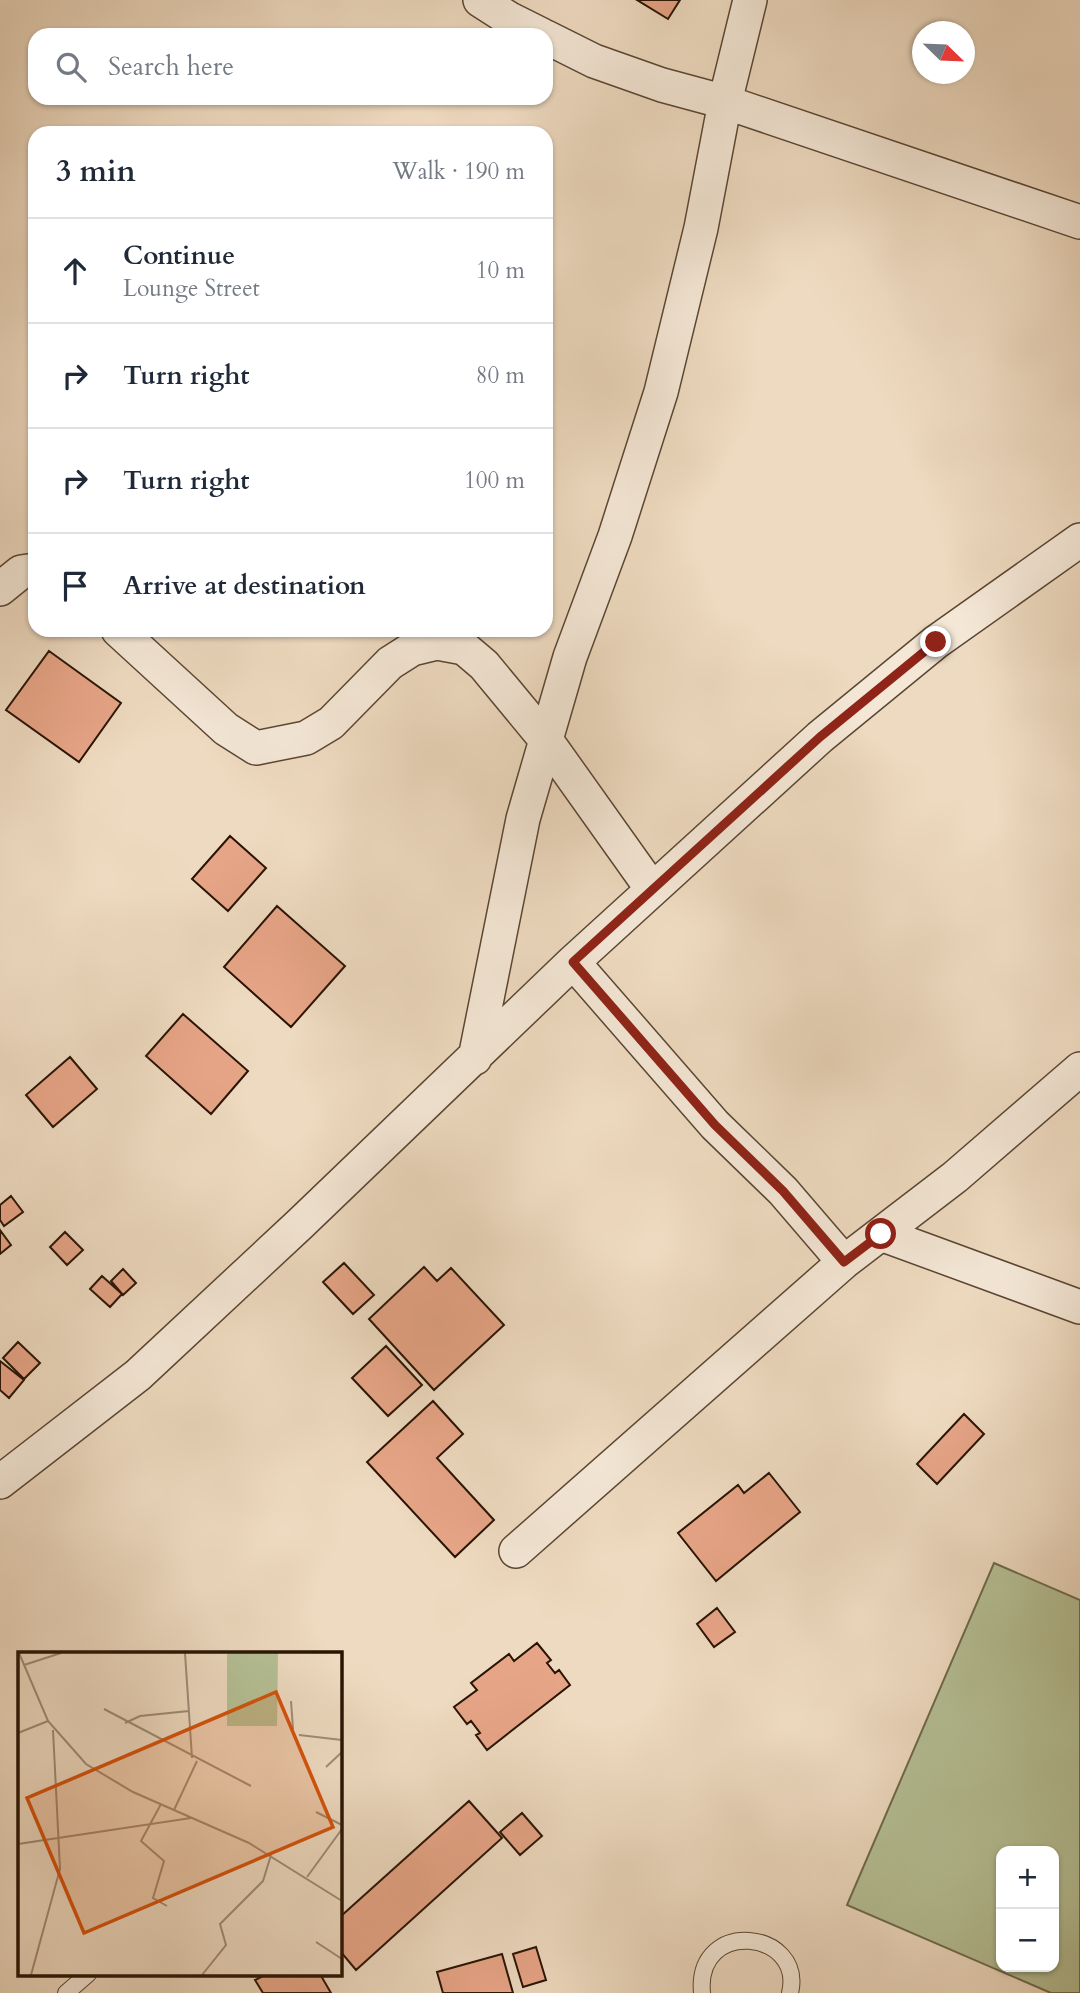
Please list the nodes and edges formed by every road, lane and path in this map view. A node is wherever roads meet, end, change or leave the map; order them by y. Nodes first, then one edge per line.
1 (480, 0) edge
2 (751, 0) edge
3 (528, 28) edge
4 (553, 40) edge
5 (725, 103) junction
6 (1080, 222) edge
7 (1080, 540) edge
8 (28, 571) edge
9 (0, 589) edge
10 (126, 637) edge
11 (546, 740) junction
12 (652, 889) junction
13 (573, 962) junction
14 (475, 1058) junction
15 (1080, 1069) edge
16 (881, 1234) junction
17 (844, 1262) junction
18 (1080, 1307) edge
19 (0, 1482) edge
20 (516, 1551) dead end
21 (86, 1976) edge
22 (66, 1993) edge
23 (702, 1993) edge
24 (790, 1993) edge

1 - 3 street
2 - 5 street
4 - 5 street
5 - 6 street
5 - 11 street
7 - 12 street
8 - 9 street
10 - 11 street
11 - 12 street
11 - 14 street
12 - 13 street
13 - 14 street
13 - 17 street
14 - 19 street
15 - 16 street
16 - 17 street
16 - 18 street
17 - 20 street
21 - 22 lane
23 - 24 lane

